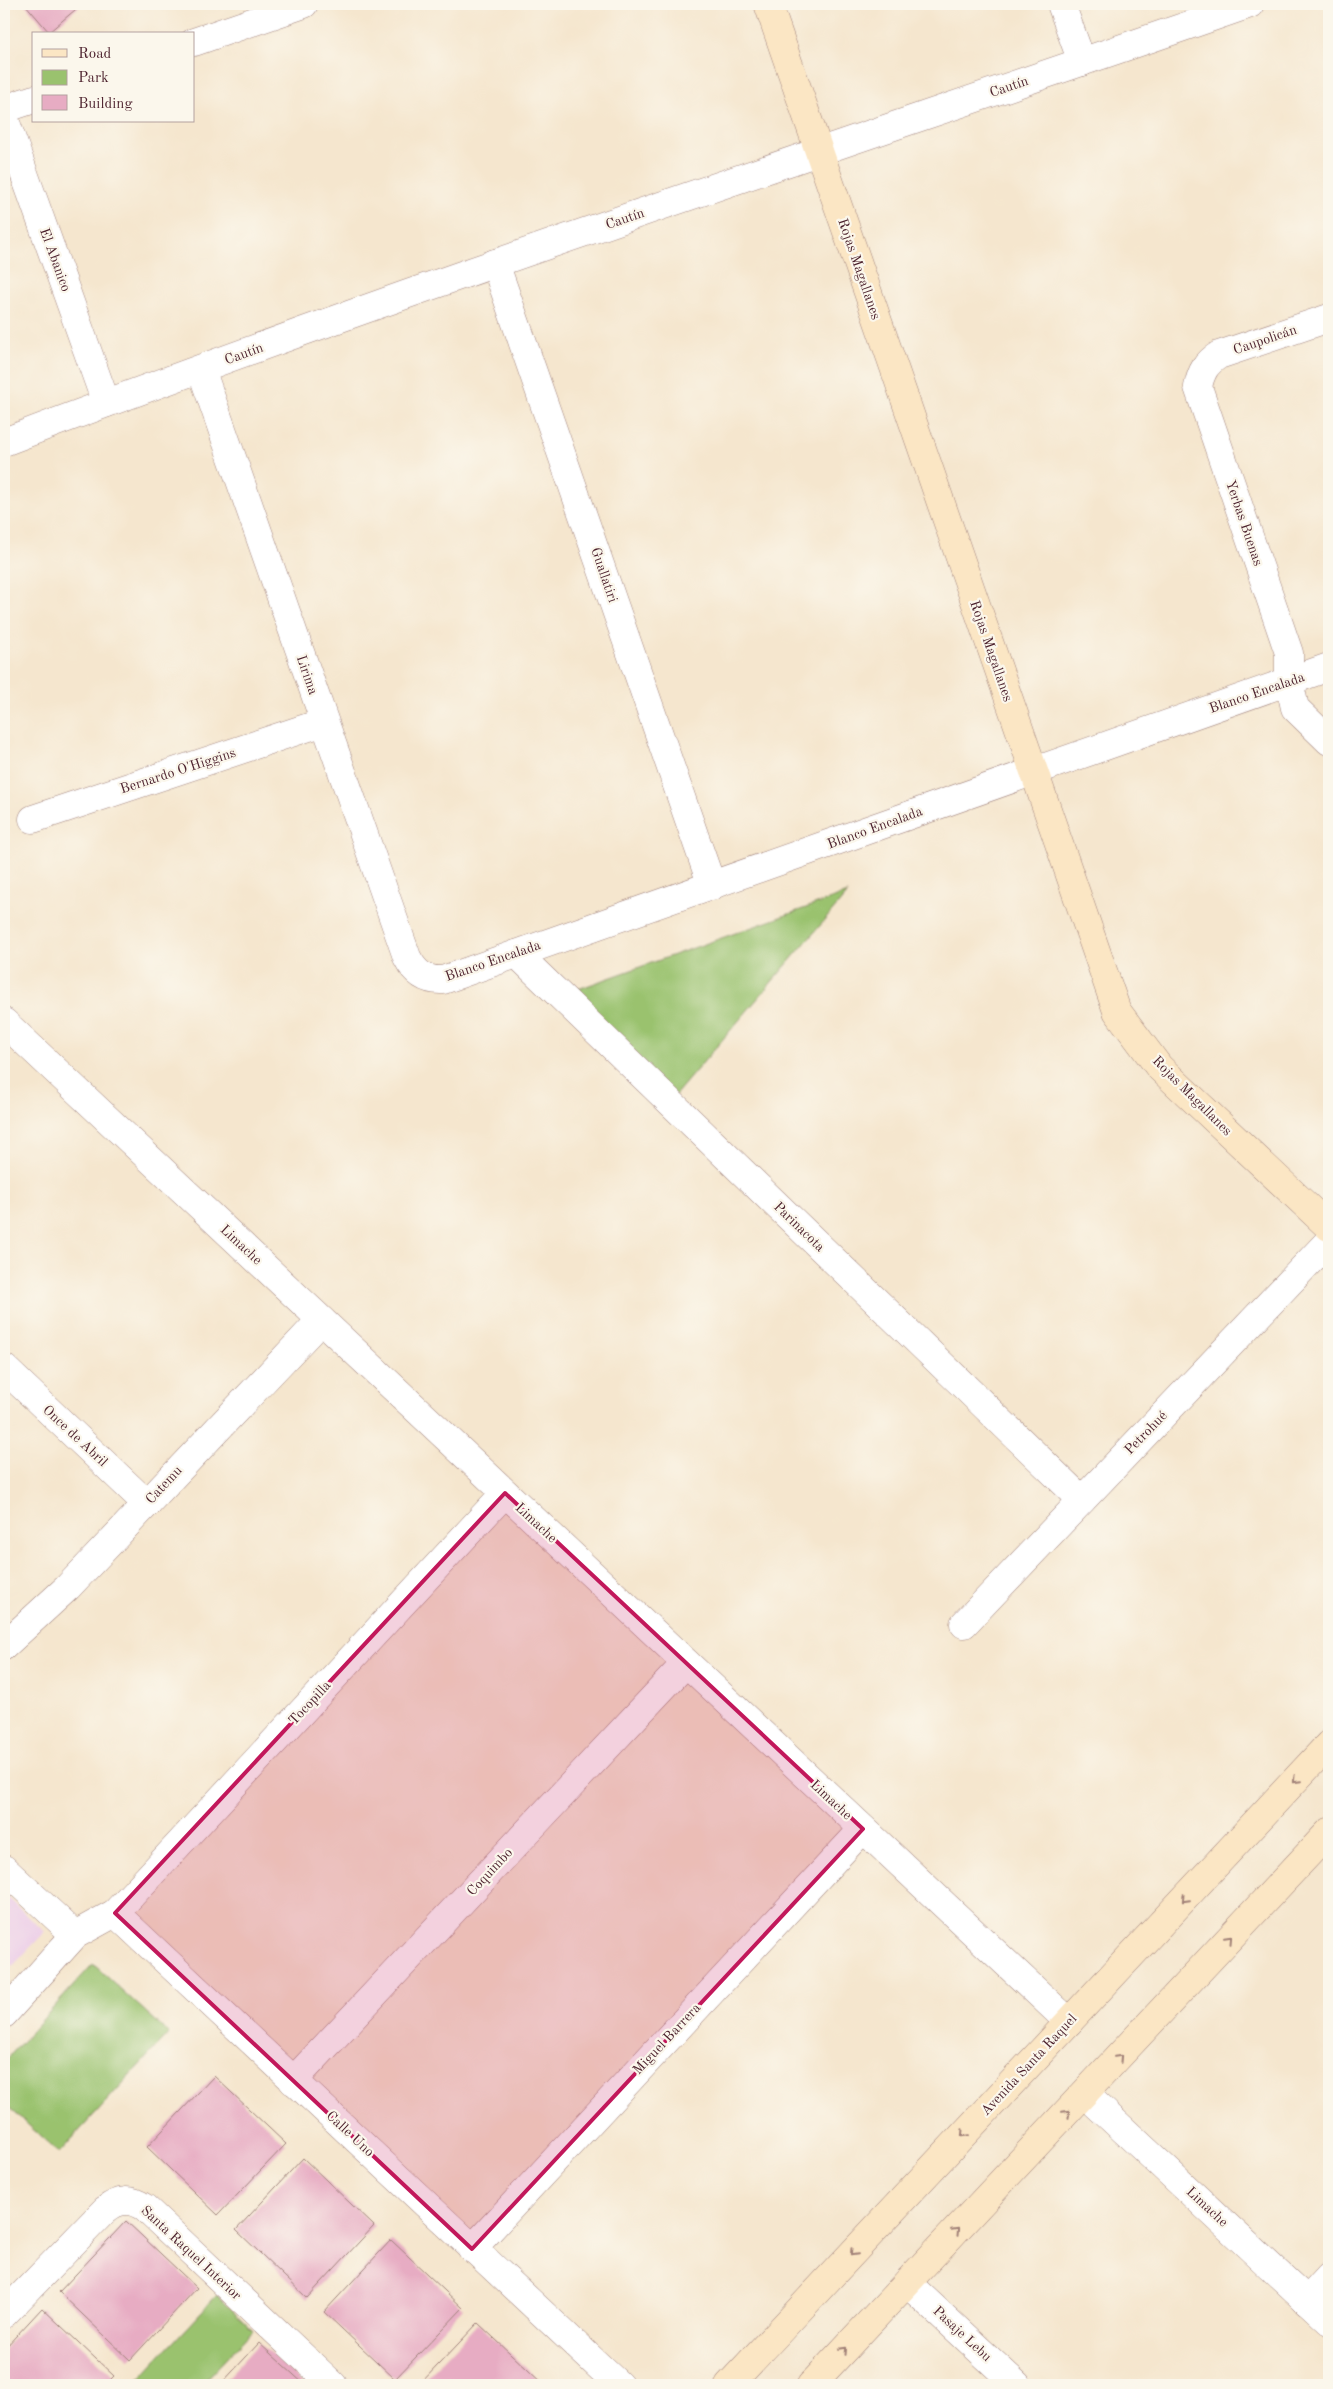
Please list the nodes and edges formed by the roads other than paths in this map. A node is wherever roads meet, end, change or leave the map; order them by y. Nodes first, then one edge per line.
1 (304, 4) edge
2 (768, 4) edge
3 (1061, 4) edge
4 (1250, 4) edge
5 (195, 42) edge
6 (1082, 62) junction
7 (32, 99) edge
8 (4, 109) edge
9 (4, 116) edge
10 (819, 153) junction
11 (495, 263) junction
12 (1329, 318) edge
13 (1205, 366) joint
14 (201, 370) junction
15 (106, 403) junction
16 (4, 442) edge
17 (1329, 667) edge
18 (1289, 681) junction
19 (324, 722) junction
20 (1329, 741) edge
21 (1033, 772) junction
22 (33, 819) dead end
23 (712, 886) junction
24 (516, 954) junction
25 (421, 976) joint
26 (4, 1022) edge
27 (1329, 1227) edge
28 (1329, 1241) edge
29 (321, 1320) junction
30 (4, 1368) edge
31 (505, 1493) junction
32 (1082, 1500) junction
33 (147, 1504) junction
34 (964, 1624) dead end
35 (4, 1646) edge
36 (686, 1663) junction
37 (1329, 1744) edge
38 (862, 1829) junction
39 (1329, 1832) edge
40 (4, 1869) edge
41 (115, 1913) junction
42 (75, 1935) junction
43 (4, 2014) edge
44 (1069, 2022) junction
45 (294, 2081) junction
46 (1085, 2094) junction
47 (472, 2249) junction
48 (1329, 2277) edge
49 (907, 2283) junction
50 (1307, 2300) junction
51 (4, 2314) edge
52 (1329, 2321) edge
53 (333, 2385) edge
54 (619, 2385) edge
55 (728, 2385) edge
56 (811, 2385) edge
57 (1017, 2385) edge

1 - 5 street
2 - 10 main road, Rojas Magallanes
3 - 6 street
4 - 6 street, Cautín
6 - 10 street, Cautín
7 - 8 street
9 - 15 street, El Abanico
10 - 11 street, Cautín
10 - 21 main road, Rojas Magallanes
11 - 14 street, Cautín
11 - 23 street, Guallatiri
12 - 13 street, Caupolicán
13 - 18 street, Yerbas Buenas
14 - 15 street, Cautín
14 - 19 street, Lirima
15 - 16 street, Cautín
17 - 18 street, Blanco Encalada
18 - 20 street, Yerbas Buenas
18 - 21 street, Blanco Encalada
19 - 22 street, Bernardo O'Higgins
19 - 25 street, Lirima
21 - 23 street, Blanco Encalada
21 - 27 main road, Rojas Magallanes
23 - 24 street, Blanco Encalada
24 - 25 street, Blanco Encalada
24 - 32 street, Parinacota
26 - 29 street, Limache
28 - 32 street, Petrohué
29 - 31 street, Limache
29 - 33 street, Catemu
30 - 33 street, Once de Abril
31 - 36 street, Limache
31 - 41 street, Tocopilla
32 - 34 street, Petrohué
33 - 35 street, Catemu
36 - 38 street, Limache
36 - 45 street, Coquimbo
37 -> 44 main road, Avenida Santa Raquel
38 - 44 street, Limache
38 - 47 street, Miguel Barrera
46 -> 39 main road
40 - 42 street
41 - 42 street
41 - 45 street, Calle Uno
42 - 43 street
44 -> 55 main road, Avenida Santa Raquel
45 - 47 street, Calle Uno
49 -> 46 main road
46 - 50 street, Limache
47 - 54 street, Calle Uno
48 - 50 street
56 -> 49 main road
49 - 57 street, Pasaje Lebu
50 - 52 street, Limache
51 - 53 street, Santa Raquel Interior

